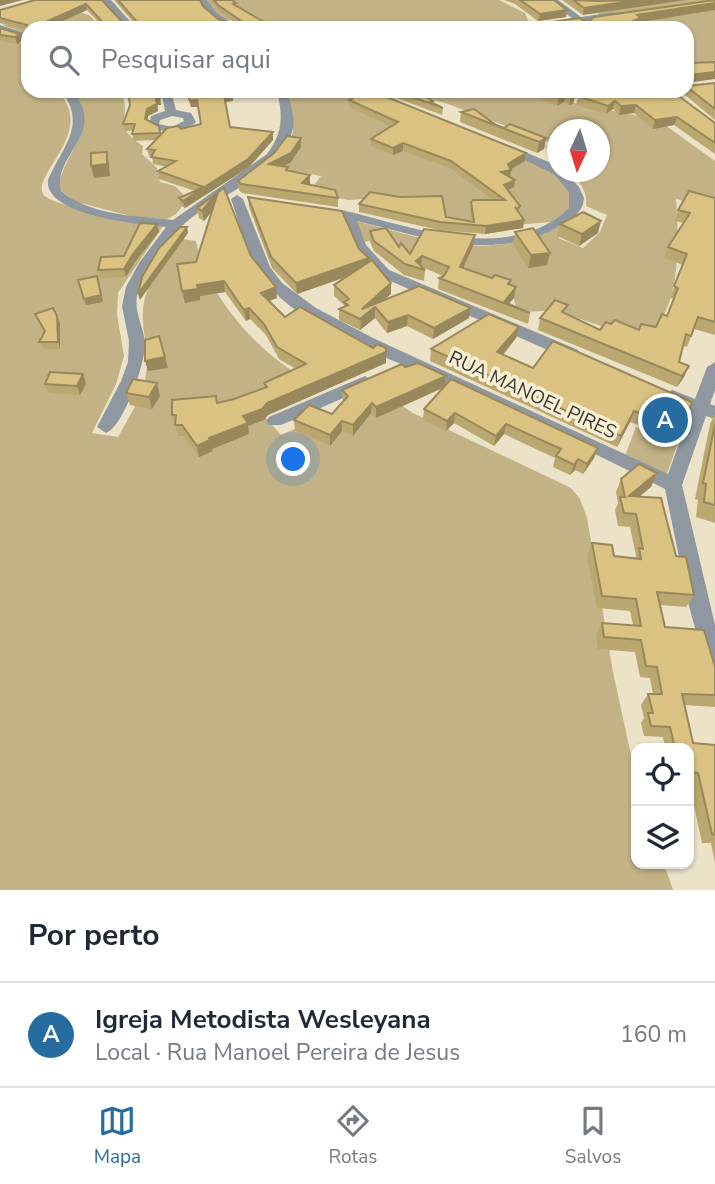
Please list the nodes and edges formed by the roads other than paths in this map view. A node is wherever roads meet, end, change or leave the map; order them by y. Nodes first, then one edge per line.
1 (106, 0) edge
2 (202, 0) edge
3 (552, 0) edge
4 (621, 14) edge
5 (580, 19) junction
6 (125, 21) edge
7 (223, 21) edge
8 (569, 21) edge
9 (582, 21) edge
10 (0, 28) edge
11 (21, 35) edge
12 (73, 98) edge
13 (168, 98) edge
14 (283, 98) edge
15 (171, 113) dead end
16 (490, 140) edge
17 (547, 166) edge
18 (567, 182) edge
19 (239, 196) junction
20 (328, 212) edge
21 (349, 216) junction
22 (177, 224) junction
23 (432, 350) edge
24 (412, 361) junction
25 (588, 361) edge
26 (715, 368) edge
27 (651, 388) edge
28 (708, 411) edge
29 (275, 421) dead end
30 (106, 426) dead end
31 (673, 485) junction
32 (715, 662) edge

1 - 6 street
2 - 7 street
3 - 5 street
4 - 5 street
5 - 8 street
5 - 9 street
10 - 11 street
12 - 22 street
13 - 15 street
14 - 19 street
16 - 17 street
18 - 21 street
19 - 22 street
19 - 24 street, RUA MANOEL PIRES
20 - 21 street
21 - 25 street
22 - 30 street
23 - 24 street
24 - 29 street
24 - 31 street, RUA MANOEL PIRES
26 - 28 street
27 - 28 street
28 - 31 street
31 - 32 street

